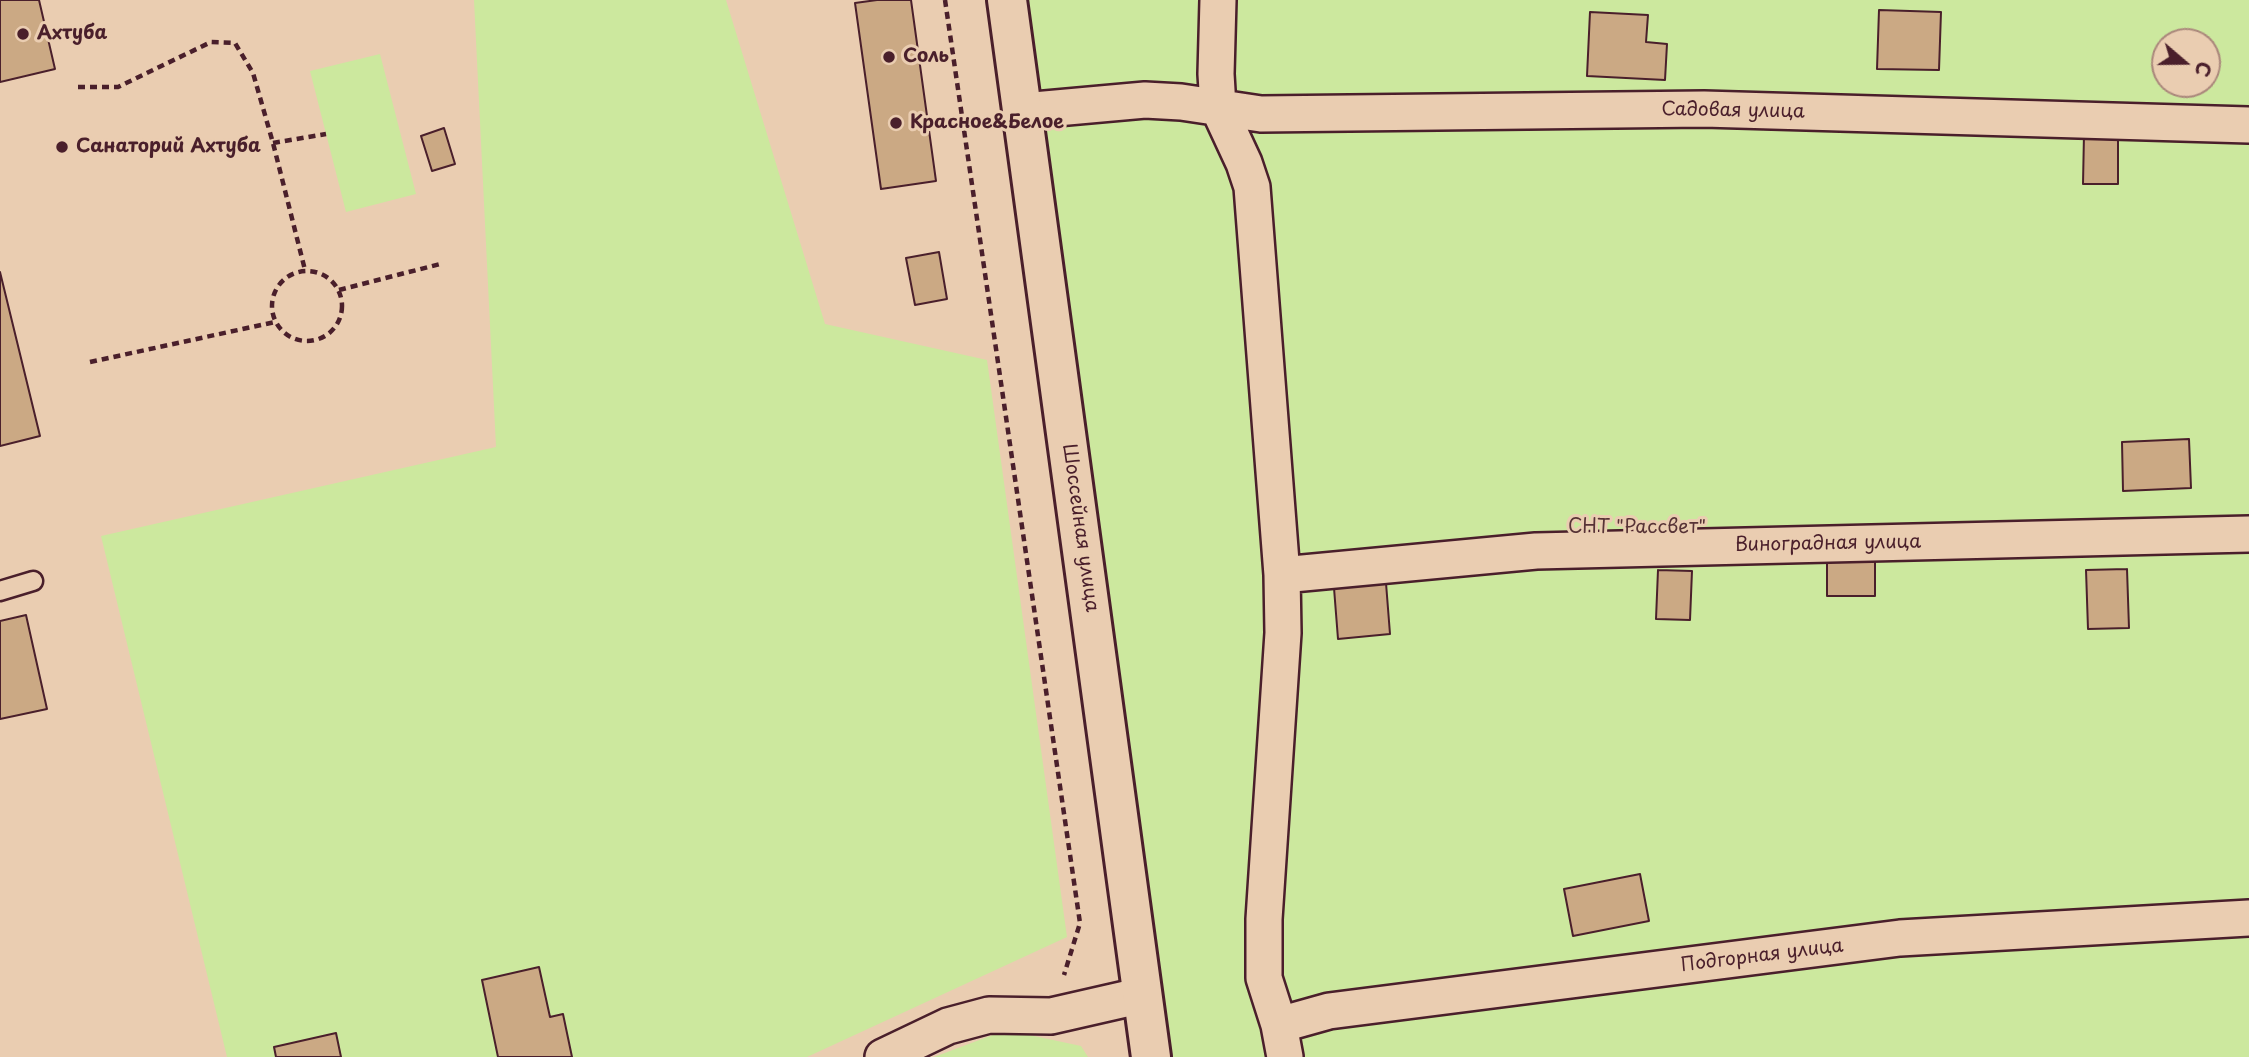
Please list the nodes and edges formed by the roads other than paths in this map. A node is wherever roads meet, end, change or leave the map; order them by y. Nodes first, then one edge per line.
1 (1007, 0) edge
2 (1219, 0) edge
3 (1218, 107) junction
4 (1023, 111) junction
5 (2249, 125) edge
6 (2249, 534) edge
7 (1282, 575) junction
8 (33, 581) dead end
9 (0, 591) edge
10 (2249, 918) edge
11 (1143, 995) junction
12 (1282, 1041) edge
13 (883, 1057) edge
14 (1151, 1057) edge

1 - 4 street, Шоссейная улица
2 - 3 street
3 - 4 street, Садовая улица
3 - 5 street, Садовая улица
3 - 7 street
4 - 11 street, Шоссейная улица
6 - 7 street, Виноградная улица
7 - 12 street
8 - 9 lane
10 - 12 street, Подгорная улица
11 - 13 street
11 - 14 street, Шоссейная улица

